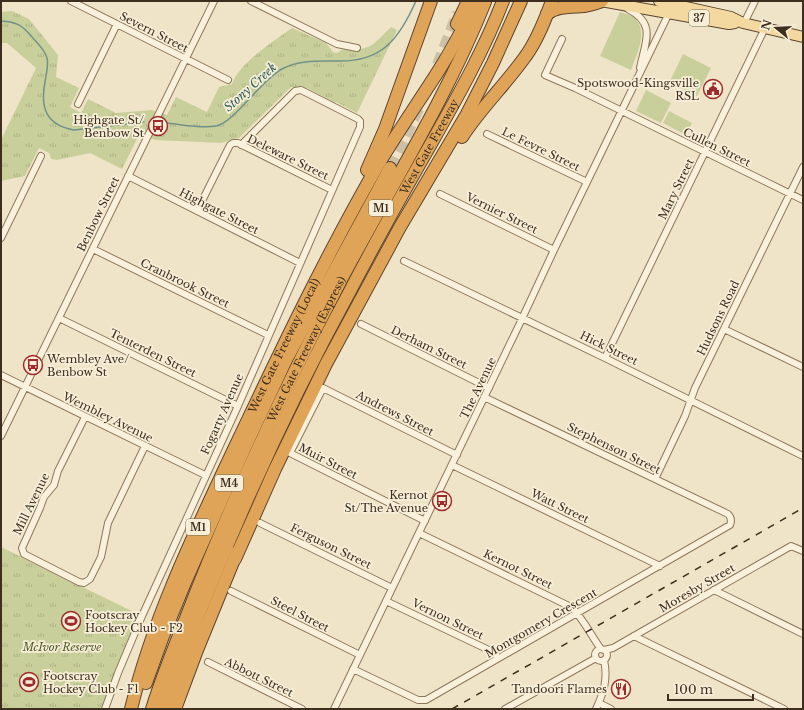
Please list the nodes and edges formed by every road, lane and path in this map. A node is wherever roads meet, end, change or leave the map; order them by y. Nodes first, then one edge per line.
1 (71, 1) edge
2 (214, 1) edge
3 (251, 1) edge
4 (431, 1) edge
5 (468, 1) edge
6 (478, 1) edge
7 (485, 1) edge
8 (503, 1) edge
9 (520, 1) edge
10 (552, 1) edge
11 (602, 1) edge
12 (659, 1) edge
13 (755, 1) edge
14 (622, 6) junction
15 (674, 6) edge
16 (547, 14) junction
17 (744, 23) junction
18 (117, 24) junction
19 (765, 28) junction
20 (803, 37) edge
21 (562, 39) dead end
22 (357, 48) dead end
23 (186, 59) junction
24 (639, 75) junction
25 (228, 80) dead end
26 (78, 104) dead end
27 (621, 111) junction
28 (404, 124) junction
29 (487, 134) dead end
30 (238, 144) junction
31 (705, 152) junction
32 (41, 156) dead end
33 (803, 167) edge
34 (390, 168) tunnel mouth
35 (128, 176) junction
36 (587, 182) junction
37 (332, 190) junction
38 (440, 194) dead end
39 (790, 194) junction
40 (803, 200) edge
41 (197, 211) junction
42 (1, 238) edge
43 (93, 248) junction
44 (554, 250) junction
45 (404, 261) dead end
46 (300, 263) junction
47 (371, 279) junction
48 (313, 286) junction
49 (59, 318) junction
50 (523, 318) junction
51 (361, 324) dead end
52 (724, 328) junction
53 (268, 335) junction
54 (605, 358) junction
55 (802, 365) edge
56 (1, 376) edge
57 (25, 387) junction
58 (489, 388) junction
59 (325, 389) joint
60 (296, 395) junction
61 (484, 397) junction
62 (691, 400) junction
63 (238, 406) junction
64 (85, 417) junction
65 (1, 436) edge
66 (145, 446) junction
67 (457, 455) junction
68 (803, 456) edge
69 (452, 465) junction
70 (206, 475) junction
71 (655, 479) junction
72 (732, 520) joint
73 (425, 521) junction
74 (260, 523) dead end
75 (419, 533) junction
76 (803, 551) edge
77 (235, 559) junction
78 (660, 566) junction
79 (392, 588) junction
80 (714, 590) junction
81 (231, 591) dead end
82 (386, 601) junction
83 (578, 613) junction
84 (803, 634) edge
85 (634, 636) junction
86 (360, 655) junction
87 (601, 655) junction
88 (498, 658) junction
89 (208, 662) dead end
90 (353, 669) junction
91 (597, 706) edge
92 (104, 709) edge
93 (131, 709) edge
94 (137, 709) edge
95 (152, 709) edge
96 (163, 709) edge
97 (174, 709) edge
98 (302, 709) edge
99 (334, 709) edge
100 (505, 709) edge
101 (611, 709) edge
102 (784, 709) edge

1 - 18 street, Severn Street
2 - 23 street, Benbow Street
3 - 22 street
4 - 48 highway
5 - 28 highway
6 - 28 highway, West Gate Freeway (Local) / M1
7 - 95 highway, West Gate Freeway (Express) / M1
8 - 60 highway, West Gate Freeway / M1
9 - 47 highway, M1
10 - 16 highway
11 - 14 main road, 37
11 - 16 highway
12 - 15 main road, 37
13 - 17 street
14 - 15 main road, 37
14 - 24 street, The Avenue
15 - 17 main road, 37
15 - 24 street, The Avenue
16 - 47 highway
17 - 19 main road, 37
18 - 23 street, Severn Street
18 - 26 street
19 - 20 main road, 37
19 - 31 street, Mary Street
21 - 27 street, Cullen Street
23 - 25 street, Severn Street
23 - 35 street, Benbow Street
24 - 27 street, The Avenue
27 - 31 street, Cullen Street
27 - 36 street, The Avenue
28 - 48 highway, West Gate Freeway (Local) / M1
29 - 36 street, Le Fevre Street
30 - 37 street, Deleware Street
30 - 37 street, Fogarty Avenue
30 - 41 street
31 - 39 street, Cullen Street
31 - 54 street, Mary Street
32 - 42 street
33 - 39 street, Hudsons Road
34 - 94 highway, M4
35 - 41 street, Highgate Street
35 - 43 street, Benbow Street
36 - 44 street, The Avenue
37 - 46 street, Fogarty Avenue
38 - 44 street, Vernier Street
39 - 40 street, Cullen Street
39 - 52 street, Hudsons Road
41 - 46 street, Highgate Street
43 - 49 street, Benbow Street
43 - 53 street, Cranbrook Street
44 - 50 street, The Avenue
45 - 50 street, Hick Street
46 - 53 street, Fogarty Avenue
47 - 77 highway, M1
48 - 93 highway, West Gate Freeway (Local) / M1
49 - 57 street, Benbow Street
49 - 63 street, Tenterden Street
50 - 54 street, Hick Street
50 - 58 street, The Avenue
51 - 58 street, Derham Street
52 - 55 street
52 - 62 street, Hudsons Road
53 - 63 street, Fogarty Avenue
54 - 62 street, Hick Street
56 - 57 street, Wembley Avenue
57 - 64 street, Wembley Avenue
57 - 65 street, Benbow Street
58 - 61 street, The Avenue
59 - 67 street, Andrews Street
59 - 73 street, Muir Street
60 - 77 highway, M1
60 - 96 highway, West Gate Freeway (Express) / M1
61 - 67 street, The Avenue
61 - 71 street, Stephenson Street
62 - 68 street, Hick Street
62 - 71 street, Hudsons Road
63 - 70 street, Fogarty Avenue
64 - 66 street, Wembley Avenue
64 - 66 street, Mill Avenue
66 - 70 street, Wembley Avenue
67 - 69 street, The Avenue
69 - 73 street, The Avenue
69 - 78 street, Watt Street
70 - 92 street, Fogarty Avenue
71 - 72 street, Stephenson Street
72 - 78 street, Montgomery Crescent
73 - 75 street, The Avenue
74 - 79 street, Ferguson Street
75 - 79 street, The Avenue
75 - 83 street, Kernot Street
76 - 80 street, Moresby Street
77 - 97 highway, M1
78 - 83 street, Montgomery Crescent
79 - 82 street, The Avenue
80 - 84 street
80 - 85 street, Moresby Street
81 - 86 street, Steel Street
82 - 86 street, The Avenue
82 - 88 street, Vernon Street
83 - 87 street, Kernot Street
83 - 88 street, Montgomery Crescent
85 - 87 street, Moresby Street
85 - 102 street
86 - 90 street, The Avenue
87 - 91 street
87 - 100 street, Moresby Street
88 - 90 street, Montgomery Crescent
89 - 98 street, Abbott Street
90 - 99 street, The Avenue
91 - 101 street

